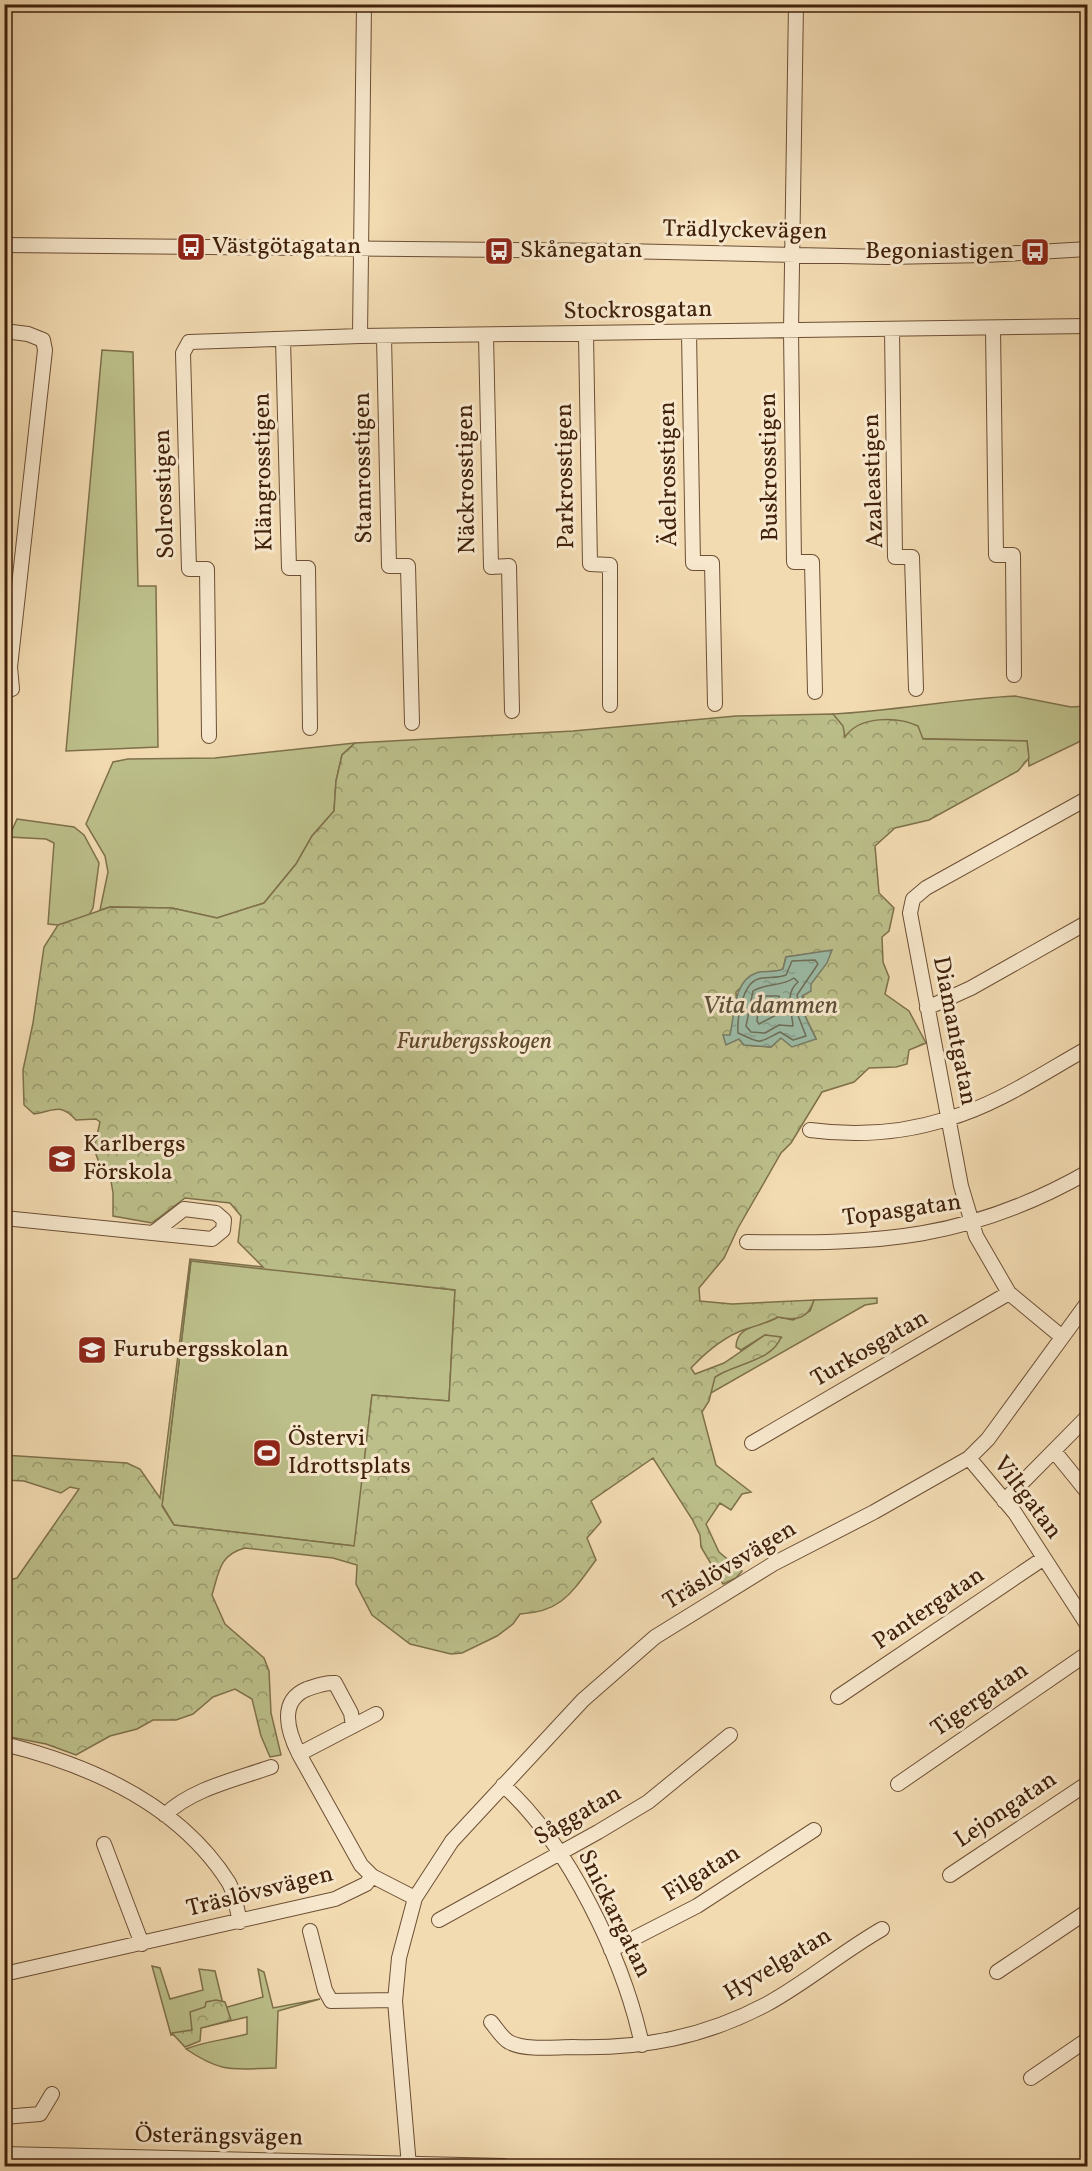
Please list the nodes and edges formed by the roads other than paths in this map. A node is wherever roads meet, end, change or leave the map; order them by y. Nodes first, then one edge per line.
1 (364, 4) edge
2 (796, 4) edge
3 (4, 245) edge
4 (361, 249) junction
5 (1088, 249) edge
6 (794, 255) junction
7 (1088, 326) edge
8 (993, 328) junction
9 (892, 329) junction
10 (4, 331) edge
11 (791, 331) junction
12 (689, 333) junction
13 (586, 334) junction
14 (486, 335) junction
15 (360, 336) junction
16 (384, 337) junction
17 (283, 339) junction
18 (189, 342) joint
19 (1014, 675) dead end
20 (12, 689) dead end
21 (916, 689) dead end
22 (815, 692) dead end
23 (715, 704) dead end
24 (610, 705) dead end
25 (512, 711) dead end
26 (412, 723) dead end
27 (310, 728) dead end
28 (208, 736) dead end
29 (1088, 798) edge
30 (1088, 921) edge
31 (927, 1008) junction
32 (1088, 1048) edge
33 (948, 1119) junction
34 (810, 1130) dead end
35 (1088, 1173) edge
36 (4, 1218) edge
37 (972, 1224) junction
38 (153, 1233) dead end
39 (747, 1242) dead end
40 (1009, 1293) junction
41 (1088, 1302) edge
42 (1062, 1337) junction
43 (1088, 1416) edge
44 (752, 1443) dead end
45 (1054, 1451) junction
46 (969, 1458) junction
47 (1088, 1493) edge
48 (1004, 1501) junction
49 (1044, 1558) junction
50 (1088, 1626) edge
51 (1088, 1653) edge
52 (838, 1697) dead end
53 (376, 1714) dead end
54 (353, 1726) junction
55 (729, 1735) dead end
56 (4, 1744) edge
57 (299, 1754) junction
58 (271, 1767) dead end
59 (1088, 1783) edge
60 (898, 1784) dead end
61 (503, 1785) junction
62 (165, 1815) junction
63 (814, 1830) dead end
64 (104, 1844) dead end
65 (560, 1854) junction
66 (950, 1875) dead end
67 (372, 1876) junction
68 (415, 1898) junction
69 (1088, 1911) edge
70 (439, 1920) dead end
71 (240, 1922) junction
72 (882, 1929) dead end
73 (310, 1931) dead end
74 (142, 1944) junction
75 (611, 1950) junction
76 (997, 1972) dead end
77 (4, 1974) edge
78 (395, 2000) junction
79 (491, 2022) dead end
80 (1088, 2039) edge
81 (642, 2045) junction
82 (1031, 2078) dead end
83 (52, 2094) dead end
84 (4, 2117) edge
85 (4, 2154) edge
86 (4, 2162) edge
87 (409, 2165) edge
88 (179, 2166) edge
89 (504, 2166) edge

1 - 4 street
2 - 6 street
3 - 4 street, Trädlyckevägen
4 - 6 street, Trädlyckevägen
4 - 15 street
5 - 6 street, Trädlyckevägen
6 - 11 street
7 - 8 street, Stockrosgatan
8 - 9 street, Stockrosgatan
8 - 19 street
9 - 11 street, Stockrosgatan
9 - 21 street, Azaleastigen
10 - 20 street
11 - 12 street, Stockrosgatan
11 - 22 street, Buskrosstigen
12 - 13 street, Stockrosgatan
12 - 23 street, Ädelrosstigen
13 - 14 street, Stockrosgatan
13 - 24 street, Parkrosstigen
14 - 16 street, Stockrosgatan
14 - 25 street, Näckrosstigen
15 - 16 street, Stockrosgatan
15 - 17 street, Stockrosgatan
16 - 26 street, Stamrosstigen
17 - 18 street, Stockrosgatan
17 - 27 street, Klängrosstigen
18 - 28 street, Solrosstigen
29 - 31 street, Diamantgatan
30 - 31 street
31 - 33 street, Diamantgatan
32 - 33 street
33 - 34 street
33 - 37 street, Diamantgatan
35 - 37 street, Topasgatan
36 - 38 street
37 - 39 street, Topasgatan
37 - 40 street, Diamantgatan
40 - 42 street, Diamantgatan
40 - 44 street, Turkosgatan
41 - 42 street, Träslövsvägen
42 - 46 street, Träslövsvägen
43 - 45 street
45 - 47 street
45 - 48 street
46 - 48 street, Viltgatan
46 - 61 street, Träslövsvägen
48 - 49 street, Viltgatan
49 - 50 street, Viltgatan
49 - 52 street, Pantergatan
51 - 60 street, Tigergatan
53 - 54 street
54 - 57 street
54 - 57 street
55 - 65 street, Såggatan
56 - 62 street
57 - 67 street
58 - 62 street
59 - 66 street, Lejongatan
61 - 65 street, Snickargatan
61 - 68 street, Träslövsvägen
62 - 71 street
63 - 75 street, Filgatan
64 - 74 street
65 - 70 street, Såggatan
65 - 75 street, Snickargatan
67 - 68 street
67 - 71 street, Träslövsvägen
68 - 78 street, Träslövsvägen
69 - 76 street
71 - 74 street, Träslövsvägen
72 - 81 street, Hyvelgatan
73 - 78 street, Träslövsvägen
74 - 77 street, Träslövsvägen
75 - 81 street, Snickargatan
78 - 87 street, Träslövsvägen
79 - 81 street, Hyvelgatan
80 - 82 street
83 - 84 street
85 - 87 street, Österängsvägen
86 - 88 street, Österängsvägen
87 - 89 street, Österängsvägen

